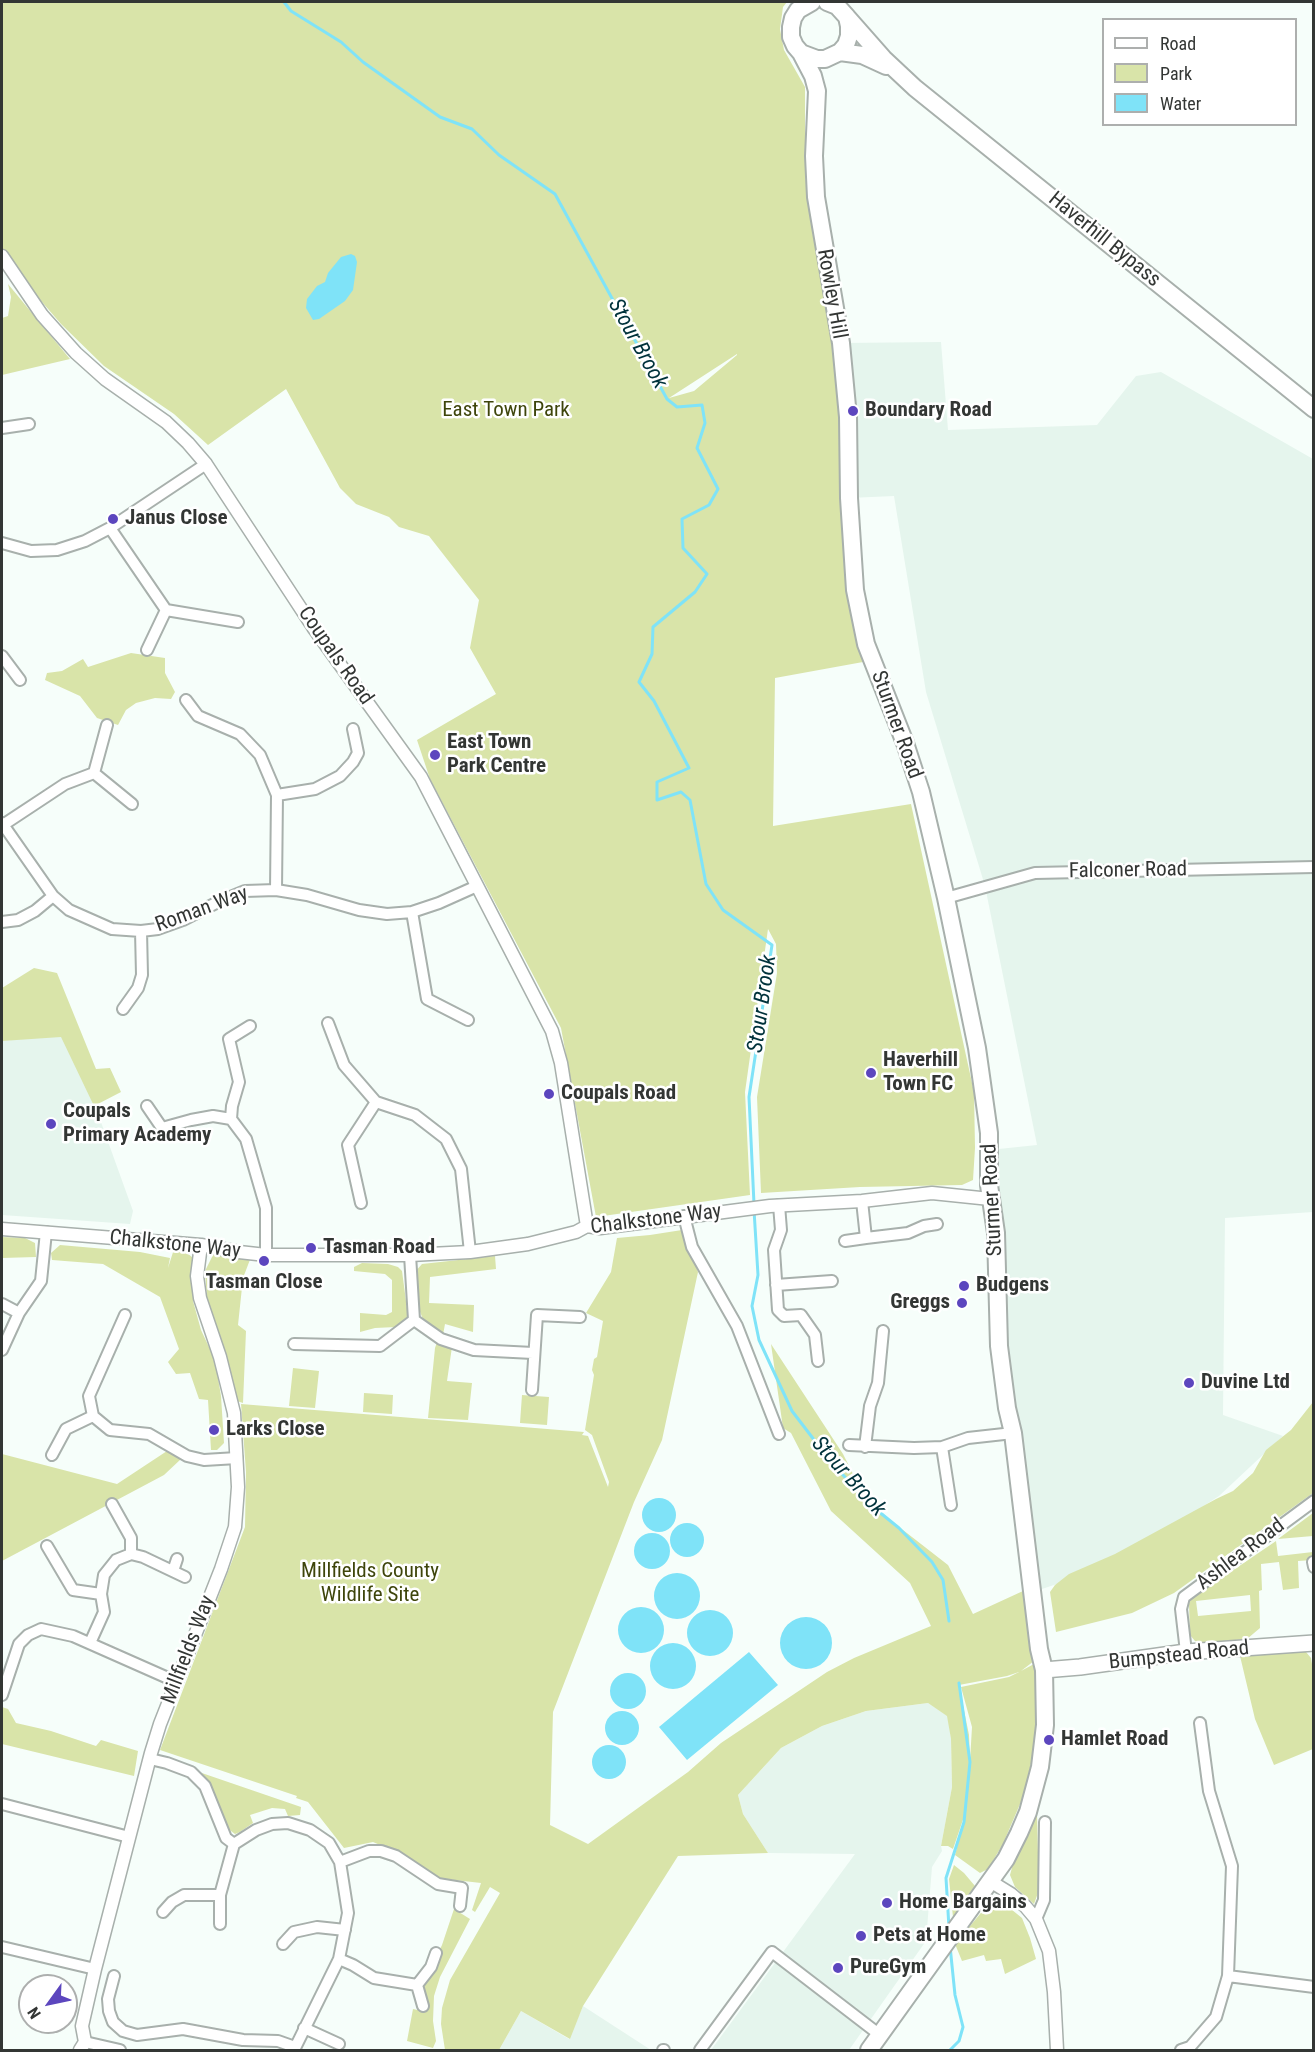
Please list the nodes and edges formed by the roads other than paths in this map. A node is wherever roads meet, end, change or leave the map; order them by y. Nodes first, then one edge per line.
1 (805, 4) edge
2 (836, 7) edge
3 (801, 53) junction
4 (837, 54) junction
5 (895, 70) junction
6 (817, 91) junction
7 (2, 256) edge
8 (1314, 409) edge
9 (28, 424) dead end
10 (2, 428) edge
11 (206, 464) junction
12 (849, 498) joint
13 (110, 528) junction
14 (2, 543) edge
15 (166, 610) junction
16 (238, 622) dead end
17 (147, 650) dead end
18 (2, 656) edge
19 (20, 680) dead end
20 (186, 700) dead end
21 (107, 725) dead end
22 (353, 729) dead end
23 (94, 773) junction
24 (277, 795) junction
25 (132, 804) dead end
26 (2, 824) edge
27 (1314, 867) edge
28 (477, 886) junction
29 (276, 890) junction
30 (53, 896) junction
31 (946, 898) junction
32 (412, 912) junction
33 (2, 922) edge
34 (141, 931) junction
35 (123, 1009) dead end
36 (468, 1020) dead end
37 (328, 1023) dead end
38 (250, 1026) dead end
39 (376, 1102) junction
40 (147, 1106) dead end
41 (231, 1119) junction
42 (990, 1199) junction
43 (862, 1200) junction
44 (361, 1203) dead end
45 (774, 1205) junction
46 (684, 1216) junction
47 (937, 1224) dead end
48 (587, 1226) junction
49 (2, 1229) edge
50 (46, 1232) junction
51 (866, 1238) junction
52 (846, 1241) dead end
53 (201, 1245) junction
54 (470, 1252) junction
55 (266, 1255) junction
56 (410, 1255) junction
57 (832, 1281) dead end
58 (776, 1285) junction
59 (2, 1304) edge
60 (19, 1313) junction
61 (125, 1315) dead end
62 (580, 1317) dead end
63 (414, 1320) junction
64 (883, 1331) dead end
65 (294, 1344) dead end
66 (2, 1350) edge
67 (533, 1353) junction
68 (818, 1361) dead end
69 (532, 1390) dead end
70 (93, 1416) junction
71 (1013, 1433) junction
72 (779, 1434) dead end
73 (849, 1445) dead end
74 (865, 1447) junction
75 (942, 1447) junction
76 (52, 1455) dead end
77 (237, 1458) junction
78 (1314, 1501) edge
79 (112, 1504) dead end
80 (951, 1505) dead end
81 (47, 1546) dead end
82 (132, 1554) junction
83 (177, 1559) dead end
84 (1313, 1562) edge
85 (1314, 1567) edge
86 (173, 1571) junction
87 (185, 1577) dead end
88 (101, 1594) junction
89 (90, 1643) junction
90 (1314, 1643) edge
91 (1186, 1652) junction
92 (1044, 1670) junction
93 (4, 1679) edge
94 (177, 1682) junction
95 (2, 1695) edge
96 (1200, 1723) dead end
97 (150, 1759) junction
98 (2, 1804) edge
99 (1045, 1822) dead end
100 (129, 1837) junction
101 (234, 1844) junction
102 (340, 1862) junction
103 (990, 1881) junction
104 (220, 1895) junction
105 (460, 1906) dead end
106 (163, 1912) dead end
107 (1036, 1919) junction
108 (220, 1924) dead end
109 (345, 1930) junction
110 (283, 1944) dead end
111 (2, 1947) edge
112 (436, 1953) dead end
113 (339, 1959) junction
114 (95, 1969) junction
115 (114, 1976) dead end
116 (1228, 1976) junction
117 (417, 1986) junction
118 (1314, 1987) edge
119 (423, 2006) dead end
120 (304, 2028) junction
121 (880, 2035) junction
122 (339, 2044) dead end
123 (83, 2046) edge
124 (295, 2049) edge
125 (120, 2050) edge
126 (700, 2050) edge
127 (869, 2050) edge
128 (1057, 2050) edge
129 (1181, 2050) edge

1 - 3 main road, Rowley Hill
2 - 4 main road, Rowley Hill
2 - 5 main road, Haverhill Bypass
3 - 4 main road, Haverhill Bypass
3 - 6 main road, Rowley Hill
4 - 5 main road, Haverhill Bypass
4 - 6 main road, Rowley Hill
5 - 8 main road, Haverhill Bypass
6 - 12 main road, Rowley Hill
7 - 11 street, Coupals Road
9 - 10 street
11 - 13 street
11 - 28 street, Coupals Road
12 - 31 main road, Sturmer Road
13 - 14 street
13 - 15 street
15 - 16 street
15 - 17 street
18 - 19 street
20 - 24 street
21 - 23 street
22 - 24 street
23 - 25 street
23 - 26 street
24 - 29 street
26 - 30 street, Roman Way
27 - 31 street, Falconer Road
28 - 32 street, Roman Way
28 - 48 street, Coupals Road
29 - 32 street, Roman Way
29 - 34 street, Roman Way
30 - 33 street
30 - 34 street, Roman Way
31 - 42 main road, Sturmer Road
32 - 36 street
34 - 35 street
37 - 39 street
38 - 41 street
39 - 44 street
39 - 54 street
40 - 41 street
41 - 55 street
42 - 43 street, Chalkstone Way
42 - 71 main road, Sturmer Road
43 - 45 street, Chalkstone Way
43 - 51 street
45 - 46 street, Chalkstone Way
45 - 58 street
46 - 48 street, Chalkstone Way
46 - 72 street
47 - 51 street
48 - 54 street, Chalkstone Way
49 - 50 street, Chalkstone Way
50 - 53 street, Chalkstone Way
50 - 60 street
51 - 52 street
53 - 55 street, Chalkstone Way
53 - 77 street, Millfields Way
54 - 56 street, Chalkstone Way
55 - 56 street, Chalkstone Way
56 - 63 street
57 - 58 street
58 - 68 street
59 - 60 street
60 - 66 street
61 - 70 street
62 - 67 street
63 - 65 street
63 - 67 street
64 - 74 street
67 - 69 street
70 - 76 street
70 - 77 street
71 - 75 street
71 - 92 main road, Sturmer Road
73 - 74 street
74 - 75 street
75 - 80 street
77 - 94 street, Millfields Way
78 - 91 street, Ashlea Road
79 - 82 street
81 - 88 street
82 - 86 street
82 - 88 street
83 - 86 street
84 - 85 street
86 - 87 street
88 - 89 street
89 - 93 street
89 - 94 street
90 - 91 main road, Bumpstead Road
91 - 92 main road, Bumpstead Road
92 - 103 main road, Sturmer Road
93 - 95 street
94 - 97 street, Millfields Way
96 - 116 street
97 - 100 street, Millfields Way
97 - 101 street
98 - 100 street
99 - 107 street
100 - 114 street, Millfields Way
101 - 102 street
101 - 104 street
102 - 105 street
102 - 109 street
103 - 107 street
103 - 121 main road, Sturmer Road
104 - 106 street
104 - 108 street
107 - 128 street
109 - 110 street
109 - 113 street
111 - 114 street
112 - 117 street
113 - 117 street
113 - 120 street
114 - 123 street, Millfields Way
115 - 124 street
116 - 118 street
116 - 129 street
117 - 119 street
120 - 122 street
120 - 124 street
121 - 126 street
121 - 127 main road, Sturmer Road
123 - 125 street

